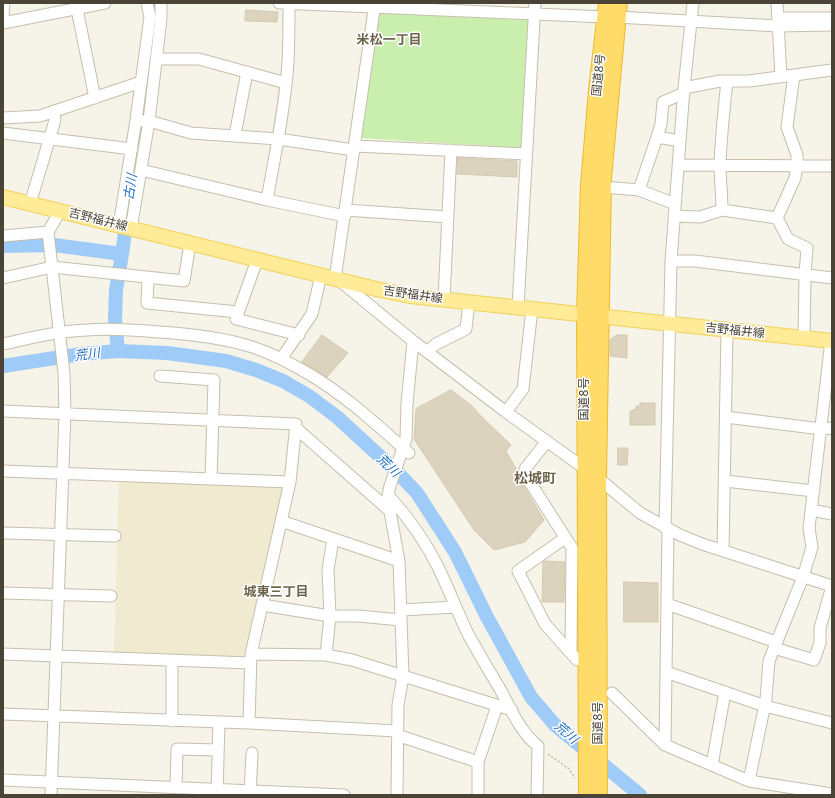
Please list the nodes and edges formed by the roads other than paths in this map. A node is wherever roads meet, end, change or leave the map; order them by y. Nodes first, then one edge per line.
1 (4, 3) edge
2 (105, 3) edge
3 (147, 3) edge
4 (161, 3) edge
5 (279, 3) edge
6 (693, 3) edge
7 (777, 3) edge
8 (289, 4) edge
9 (375, 5) edge
10 (78, 7) edge
11 (534, 9) edge
12 (612, 10) edge
13 (3, 16) edge
14 (832, 18) edge
15 (691, 22) junction
16 (778, 22) junction
17 (3, 23) edge
18 (832, 25) edge
19 (157, 58) junction
20 (832, 70) edge
21 (247, 72) junction
22 (794, 75) junction
23 (781, 77) junction
24 (727, 81) junction
25 (142, 82) junction
26 (286, 83) junction
27 (684, 91) junction
28 (94, 98) junction
29 (54, 112) junction
30 (3, 118) edge
31 (136, 120) junction
32 (149, 121) junction
33 (3, 133) edge
34 (235, 135) junction
35 (657, 137) junction
36 (50, 138) junction
37 (278, 139) junction
38 (680, 141) junction
39 (354, 148) junction
40 (132, 149) junction
41 (451, 150) junction
42 (526, 154) junction
43 (678, 165) junction
44 (720, 165) junction
45 (797, 166) junction
46 (832, 166) edge
47 (141, 170) junction
48 (603, 186) junction
49 (639, 190) junction
50 (3, 197) edge
51 (267, 200) junction
52 (30, 204) junction
53 (675, 204) junction
54 (722, 210) junction
55 (60, 211) junction
56 (345, 213) junction
57 (674, 216) junction
58 (448, 217) junction
59 (777, 218) junction
60 (125, 227) junction
61 (3, 236) edge
62 (49, 239) junction
63 (190, 243) junction
64 (257, 260) junction
65 (671, 261) junction
66 (52, 267) junction
67 (321, 275) junction
68 (805, 275) junction
69 (832, 275) edge
70 (3, 278) edge
71 (148, 278) junction
72 (337, 279) junction
73 (444, 299) junction
74 (469, 302) junction
75 (518, 307) junction
76 (532, 309) junction
77 (238, 312) junction
78 (593, 316) junction
79 (669, 324) junction
80 (727, 330) junction
81 (60, 332) junction
82 (299, 335) junction
83 (804, 338) junction
84 (413, 341) junction
85 (832, 341) edge
86 (3, 344) edge
87 (427, 352) junction
88 (281, 359) junction
89 (160, 376) dead end
90 (3, 411) edge
91 (506, 412) junction
92 (65, 413) junction
93 (726, 417) junction
94 (213, 420) junction
95 (826, 428) edge
96 (297, 429) junction
97 (547, 441) junction
98 (404, 450) junction
99 (3, 471) edge
100 (62, 473) junction
101 (591, 473) junction
102 (211, 479) junction
103 (725, 481) junction
104 (290, 482) junction
105 (389, 490) junction
106 (814, 491) junction
107 (389, 510) junction
108 (811, 510) junction
109 (832, 514) edge
110 (281, 521) junction
111 (667, 529) junction
112 (3, 533) edge
113 (60, 535) junction
114 (115, 536) dead end
115 (333, 538) junction
116 (565, 538) junction
117 (723, 551) junction
118 (399, 561) junction
119 (803, 577) junction
120 (832, 586) edge
121 (3, 593) edge
122 (58, 595) junction
123 (111, 596) dead end
124 (667, 604) junction
125 (262, 605) junction
126 (456, 607) junction
127 (401, 615) junction
128 (330, 616) junction
129 (775, 645) junction
130 (3, 654) edge
131 (326, 655) junction
132 (56, 656) junction
133 (251, 659) junction
134 (172, 660) junction
135 (666, 672) junction
136 (403, 676) junction
137 (725, 692) junction
138 (612, 693) dead end
139 (497, 706) junction
140 (765, 706) junction
141 (512, 710) junction
142 (3, 714) edge
143 (54, 716) junction
144 (172, 720) junction
145 (219, 722) junction
146 (250, 723) junction
147 (832, 723) edge
148 (397, 733) junction
149 (665, 745) junction
150 (218, 750) junction
151 (252, 753) dead end
152 (478, 762) junction
153 (712, 765) junction
154 (3, 780) edge
155 (585, 781) edge
156 (750, 781) junction
157 (51, 782) junction
158 (178, 790) edge
159 (217, 792) edge
160 (804, 792) edge
161 (250, 793) edge
162 (832, 794) edge
163 (51, 795) edge
164 (344, 795) edge
165 (397, 795) edge
166 (478, 795) edge
167 (537, 795) edge
168 (586, 795) edge

1 - 13 street
2 - 10 street
3 - 25 street
4 - 19 street
5 - 8 street
6 - 15 street
7 - 16 street
8 - 9 street
8 - 26 street
9 - 11 street
9 - 39 street
10 - 17 street
10 - 28 street
11 - 12 street
11 - 42 street
12 - 15 street
12 - 48 highway, 国道8号
12 - 78 highway, 国道8号
14 - 16 street
15 - 16 street
15 - 27 street
16 - 18 street
16 - 23 street
19 - 21 street
19 - 32 street
20 - 22 street
21 - 26 street
21 - 34 street
22 - 23 street
22 - 45 street
23 - 24 street
24 - 27 street
24 - 44 street
25 - 28 street
25 - 31 street
26 - 37 street
27 - 35 street
27 - 38 street
28 - 29 street
29 - 30 street
29 - 36 street
31 - 32 street
31 - 40 street
32 - 34 street
32 - 47 street
33 - 36 street
34 - 37 street
35 - 38 street
35 - 49 street
36 - 40 street
36 - 52 street
37 - 39 street
37 - 51 street
38 - 43 street
39 - 41 street
39 - 56 street
40 - 60 street
41 - 42 street
41 - 58 street
42 - 75 street
43 - 44 street
43 - 53 street
44 - 45 street
44 - 54 street
45 - 46 street
45 - 59 street
47 - 51 street
47 - 60 street
48 - 49 street
48 - 78 highway, 国道8号
49 - 53 street
50 - 52 main road, 吉野福井線
51 - 56 street
52 - 55 main road, 吉野福井線
53 - 57 street
54 - 57 street
54 - 59 street
55 - 60 main road, 吉野福井線
55 - 62 street
56 - 58 street
56 - 72 street
57 - 65 street
58 - 73 street
59 - 68 street
60 - 63 main road, 吉野福井線
61 - 62 street
62 - 66 street
63 - 64 main road, 吉野福井線
63 - 71 street
64 - 67 main road, 吉野福井線
64 - 77 street
65 - 68 street
65 - 79 street
66 - 70 street
66 - 71 street
66 - 81 street
67 - 72 main road, 吉野福井線
67 - 82 street
68 - 69 street
68 - 83 street
71 - 77 street
72 - 73 main road, 吉野福井線
72 - 84 street
73 - 74 main road, 吉野福井線
74 - 75 main road, 吉野福井線
74 - 87 street
75 - 76 main road, 吉野福井線
76 - 78 main road, 吉野福井線
76 - 91 street
77 - 82 street
78 - 79 main road, 吉野福井線
78 - 101 highway, 国道8号
79 - 80 main road, 吉野福井線
79 - 111 street
80 - 83 main road, 吉野福井線
80 - 93 street
81 - 86 street
81 - 88 street
81 - 92 street
82 - 88 street
83 - 85 main road, 吉野福井線
84 - 87 street
84 - 98 street
85 - 95 street
87 - 91 street
88 - 98 street
89 - 94 street
90 - 92 street
91 - 97 street
92 - 94 street
92 - 100 street
93 - 95 street
93 - 103 street
94 - 96 street
94 - 102 street
95 - 106 street
96 - 104 street
96 - 107 street
97 - 101 street
97 - 116 street
98 - 105 street
99 - 100 street
100 - 102 street
100 - 113 street
101 - 111 street
101 - 155 highway, 国道8号
102 - 104 street
103 - 106 street
103 - 117 street
104 - 110 street
105 - 107 street
105 - 126 street
106 - 108 street
107 - 118 street
108 - 109 street
108 - 119 street
110 - 115 street
110 - 125 street
111 - 117 street
111 - 124 street
112 - 113 street
113 - 114 street
113 - 122 street
115 - 118 street
115 - 128 street
116 - 116 street
117 - 119 street
118 - 127 street
119 - 120 street
119 - 129 street
120 - 129 street
121 - 122 street
122 - 123 street
122 - 132 street
124 - 129 street
124 - 135 street
125 - 128 street
125 - 133 street
126 - 127 street
126 - 141 street
127 - 128 street
127 - 136 street
128 - 131 street
129 - 140 street
130 - 132 street
131 - 133 street
131 - 136 street
132 - 134 street
132 - 143 street
133 - 134 street
133 - 146 street
134 - 144 street
135 - 137 street
135 - 149 street
136 - 139 street
136 - 148 street
137 - 140 street
137 - 153 street
138 - 149 street
139 - 141 street
139 - 152 street
140 - 147 street
140 - 156 street
141 - 167 street
142 - 143 street
143 - 144 street
143 - 157 street
144 - 145 street
145 - 146 street
145 - 150 street
146 - 148 street
148 - 152 street
148 - 165 street
149 - 153 street
150 - 158 street
150 - 159 street
151 - 161 street
152 - 166 street
153 - 156 street
154 - 157 street
155 - 168 highway, 国道8号
156 - 160 street
157 - 158 street
157 - 163 street
158 - 159 street
159 - 161 street
160 - 162 street
161 - 164 street

